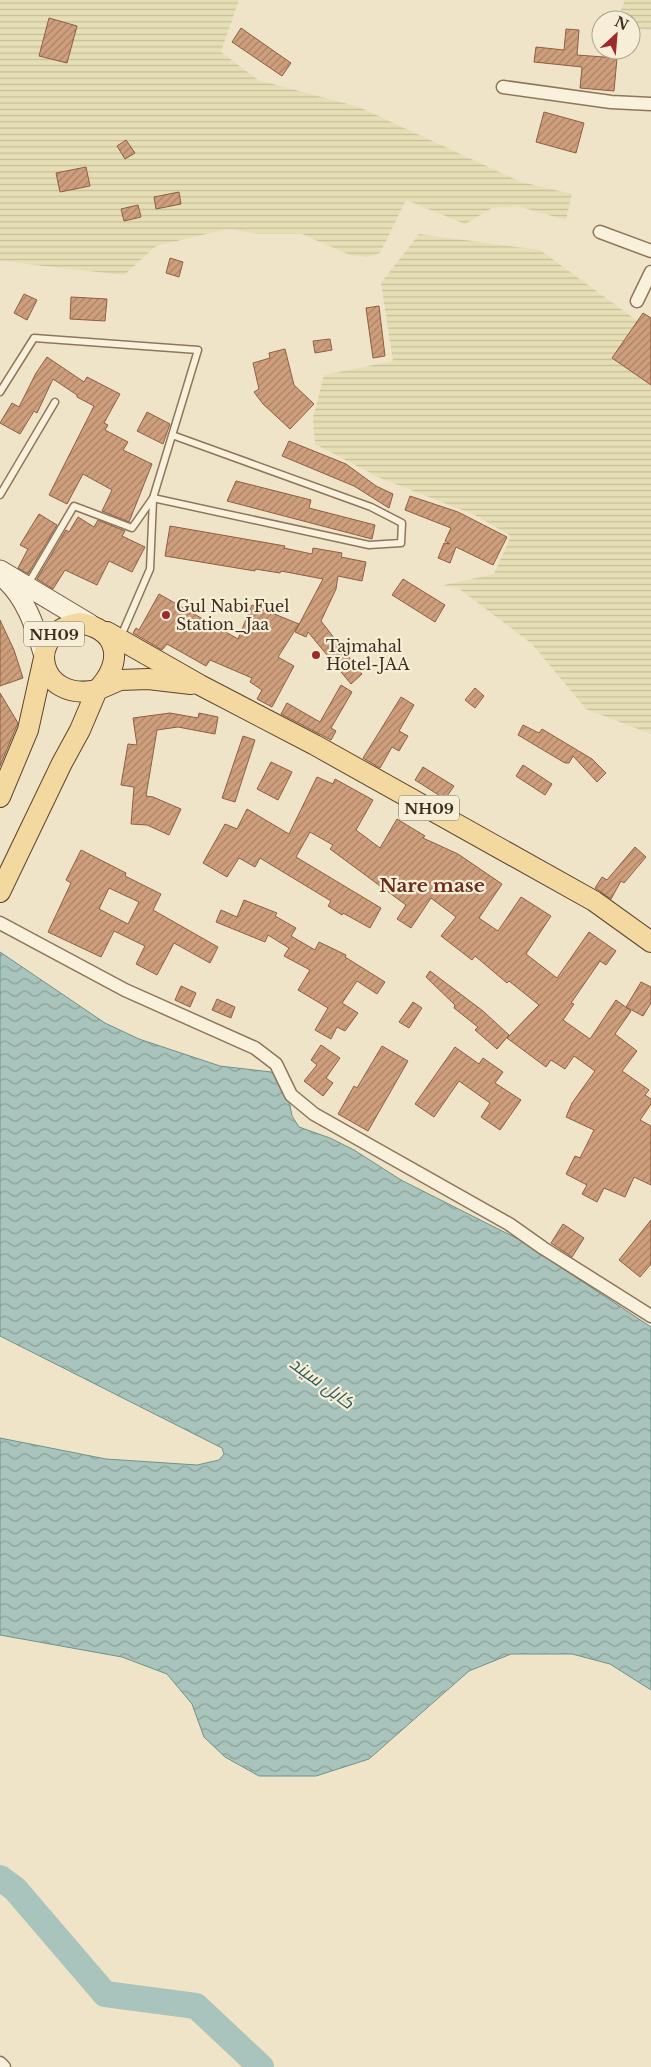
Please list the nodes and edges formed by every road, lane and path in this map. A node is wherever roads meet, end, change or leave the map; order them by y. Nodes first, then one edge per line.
1 (503, 87) dead end
2 (651, 104) edge
3 (600, 232) dead end
4 (651, 252) edge
5 (651, 272) edge
6 (638, 301) dead end
7 (0, 392) edge
8 (55, 402) dead end
9 (172, 434) junction
10 (0, 495) edge
11 (153, 498) junction
12 (0, 570) edge
13 (0, 576) edge
14 (28, 586) junction
15 (104, 632) junction
16 (44, 656) junction
17 (200, 685) junction
18 (97, 690) junction
19 (0, 796) edge
20 (0, 892) edge
21 (0, 924) edge
22 (651, 942) edge
23 (651, 1316) edge
24 (0, 2063) edge
25 (4, 2067) edge

1 - 2 street
3 - 4 street
5 - 6 street
7 - 9 lane
8 - 10 lane
9 - 11 lane
9 - 11 lane
11 - 14 lane
11 - 15 lane
12 - 14 main road
13 - 16 main road
14 - 15 main road
15 - 16 main road, NH09
15 - 17 main road, NH09
15 - 18 main road, NH09
16 - 18 main road, NH09
16 - 19 main road, NH09
17 - 18 main road, NH09
17 - 22 main road, NH09
18 - 20 main road, NH09
21 - 23 street
24 - 25 street

